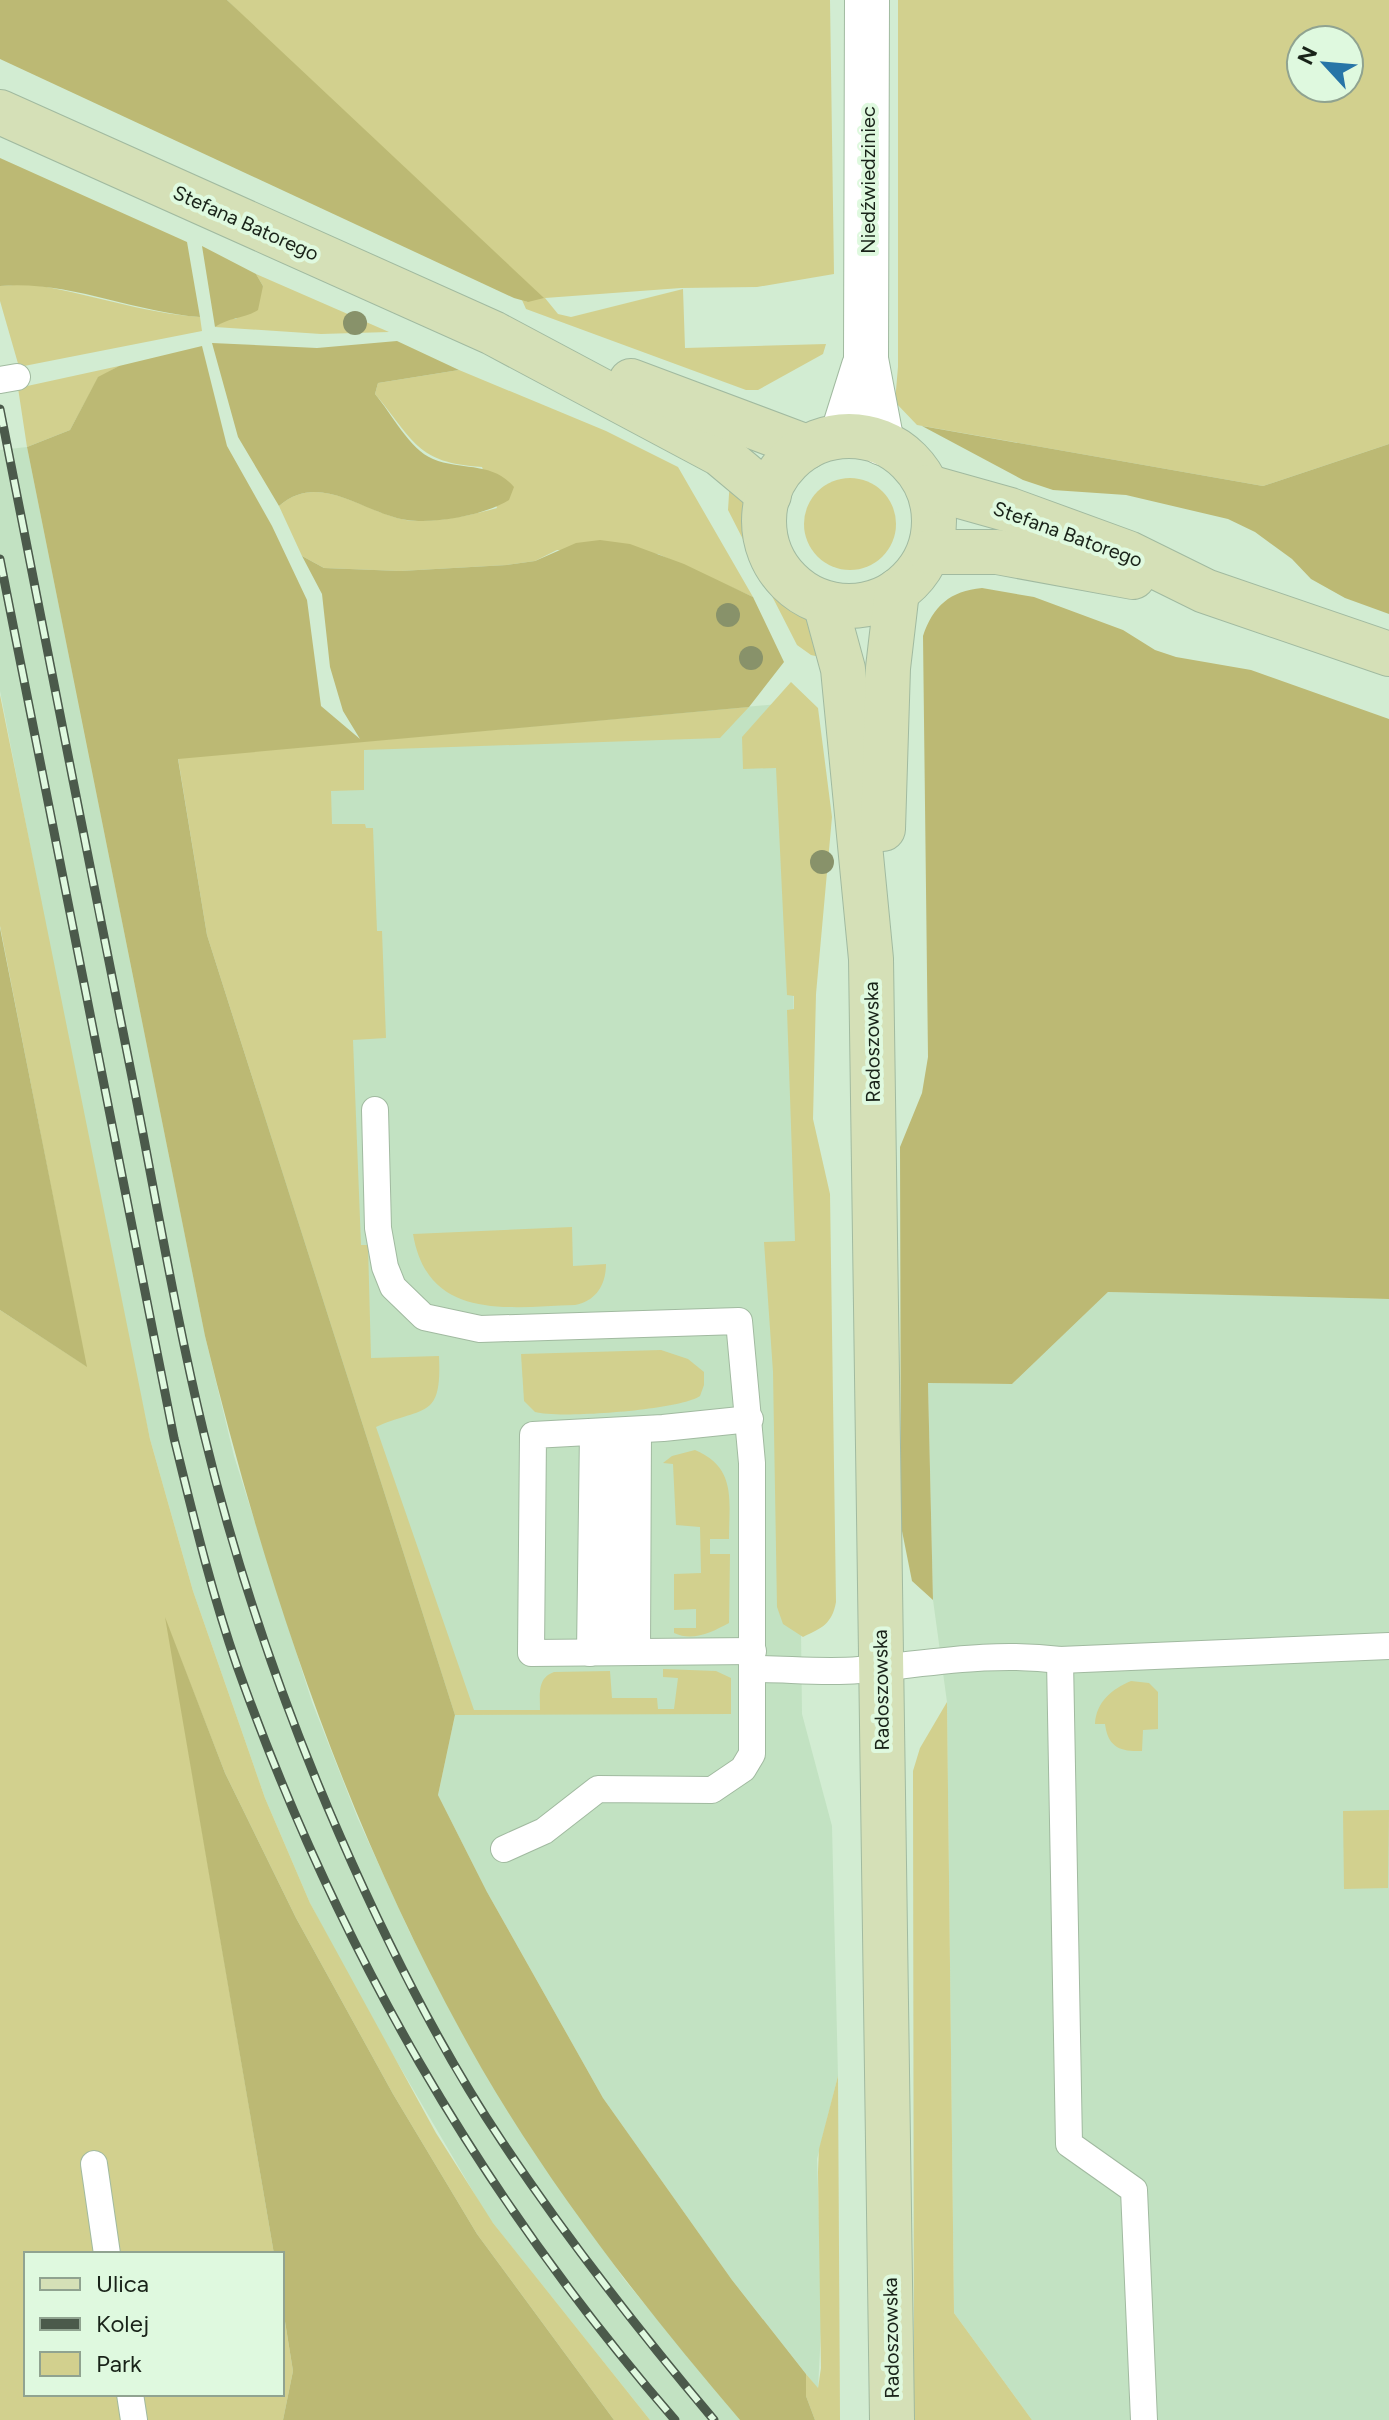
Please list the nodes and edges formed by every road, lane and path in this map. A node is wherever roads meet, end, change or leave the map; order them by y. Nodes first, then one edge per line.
1 (867, 0) edge
2 (0, 112) edge
3 (493, 333) junction
4 (844, 442) junction
5 (928, 487) junction
6 (769, 495) junction
7 (930, 552) junction
8 (897, 591) junction
9 (1205, 591) junction
10 (825, 603) junction
11 (1389, 654) edge
12 (871, 959) junction
13 (375, 1110) dead end
14 (750, 1419) junction
15 (615, 1431) junction
16 (1389, 1646) edge
17 (613, 1652) junction
18 (754, 1660) junction
19 (1060, 1660) junction
20 (880, 1666) junction
21 (504, 1849) dead end
22 (94, 2164) dead end
23 (107, 2252) edge
24 (130, 2396) edge
25 (134, 2420) edge
26 (892, 2420) edge
27 (1144, 2420) edge

1 - 4 street, Niedźwiedziniec
2 - 3 street, Stefana Batorego
3 - 4 street, Stefana Batorego
3 - 6 street, Stefana Batorego
4 - 5 street
4 - 6 street
5 - 7 street
5 - 9 street, Stefana Batorego
6 - 10 street
7 - 8 street
7 - 9 street, Stefana Batorego
8 - 10 street
8 - 12 street, Radoszowska
9 - 11 street, Stefana Batorego
10 - 12 street, Radoszowska
12 - 20 street, Radoszowska
13 - 14 lane
14 - 15 lane
14 - 18 lane
15 - 17 lane
15 - 17 lane
15 - 17 lane
16 - 19 lane
17 - 18 lane
18 - 20 lane
18 - 21 lane
19 - 20 lane
19 - 27 lane
20 - 26 street, Radoszowska
22 - 23 lane
24 - 25 lane

